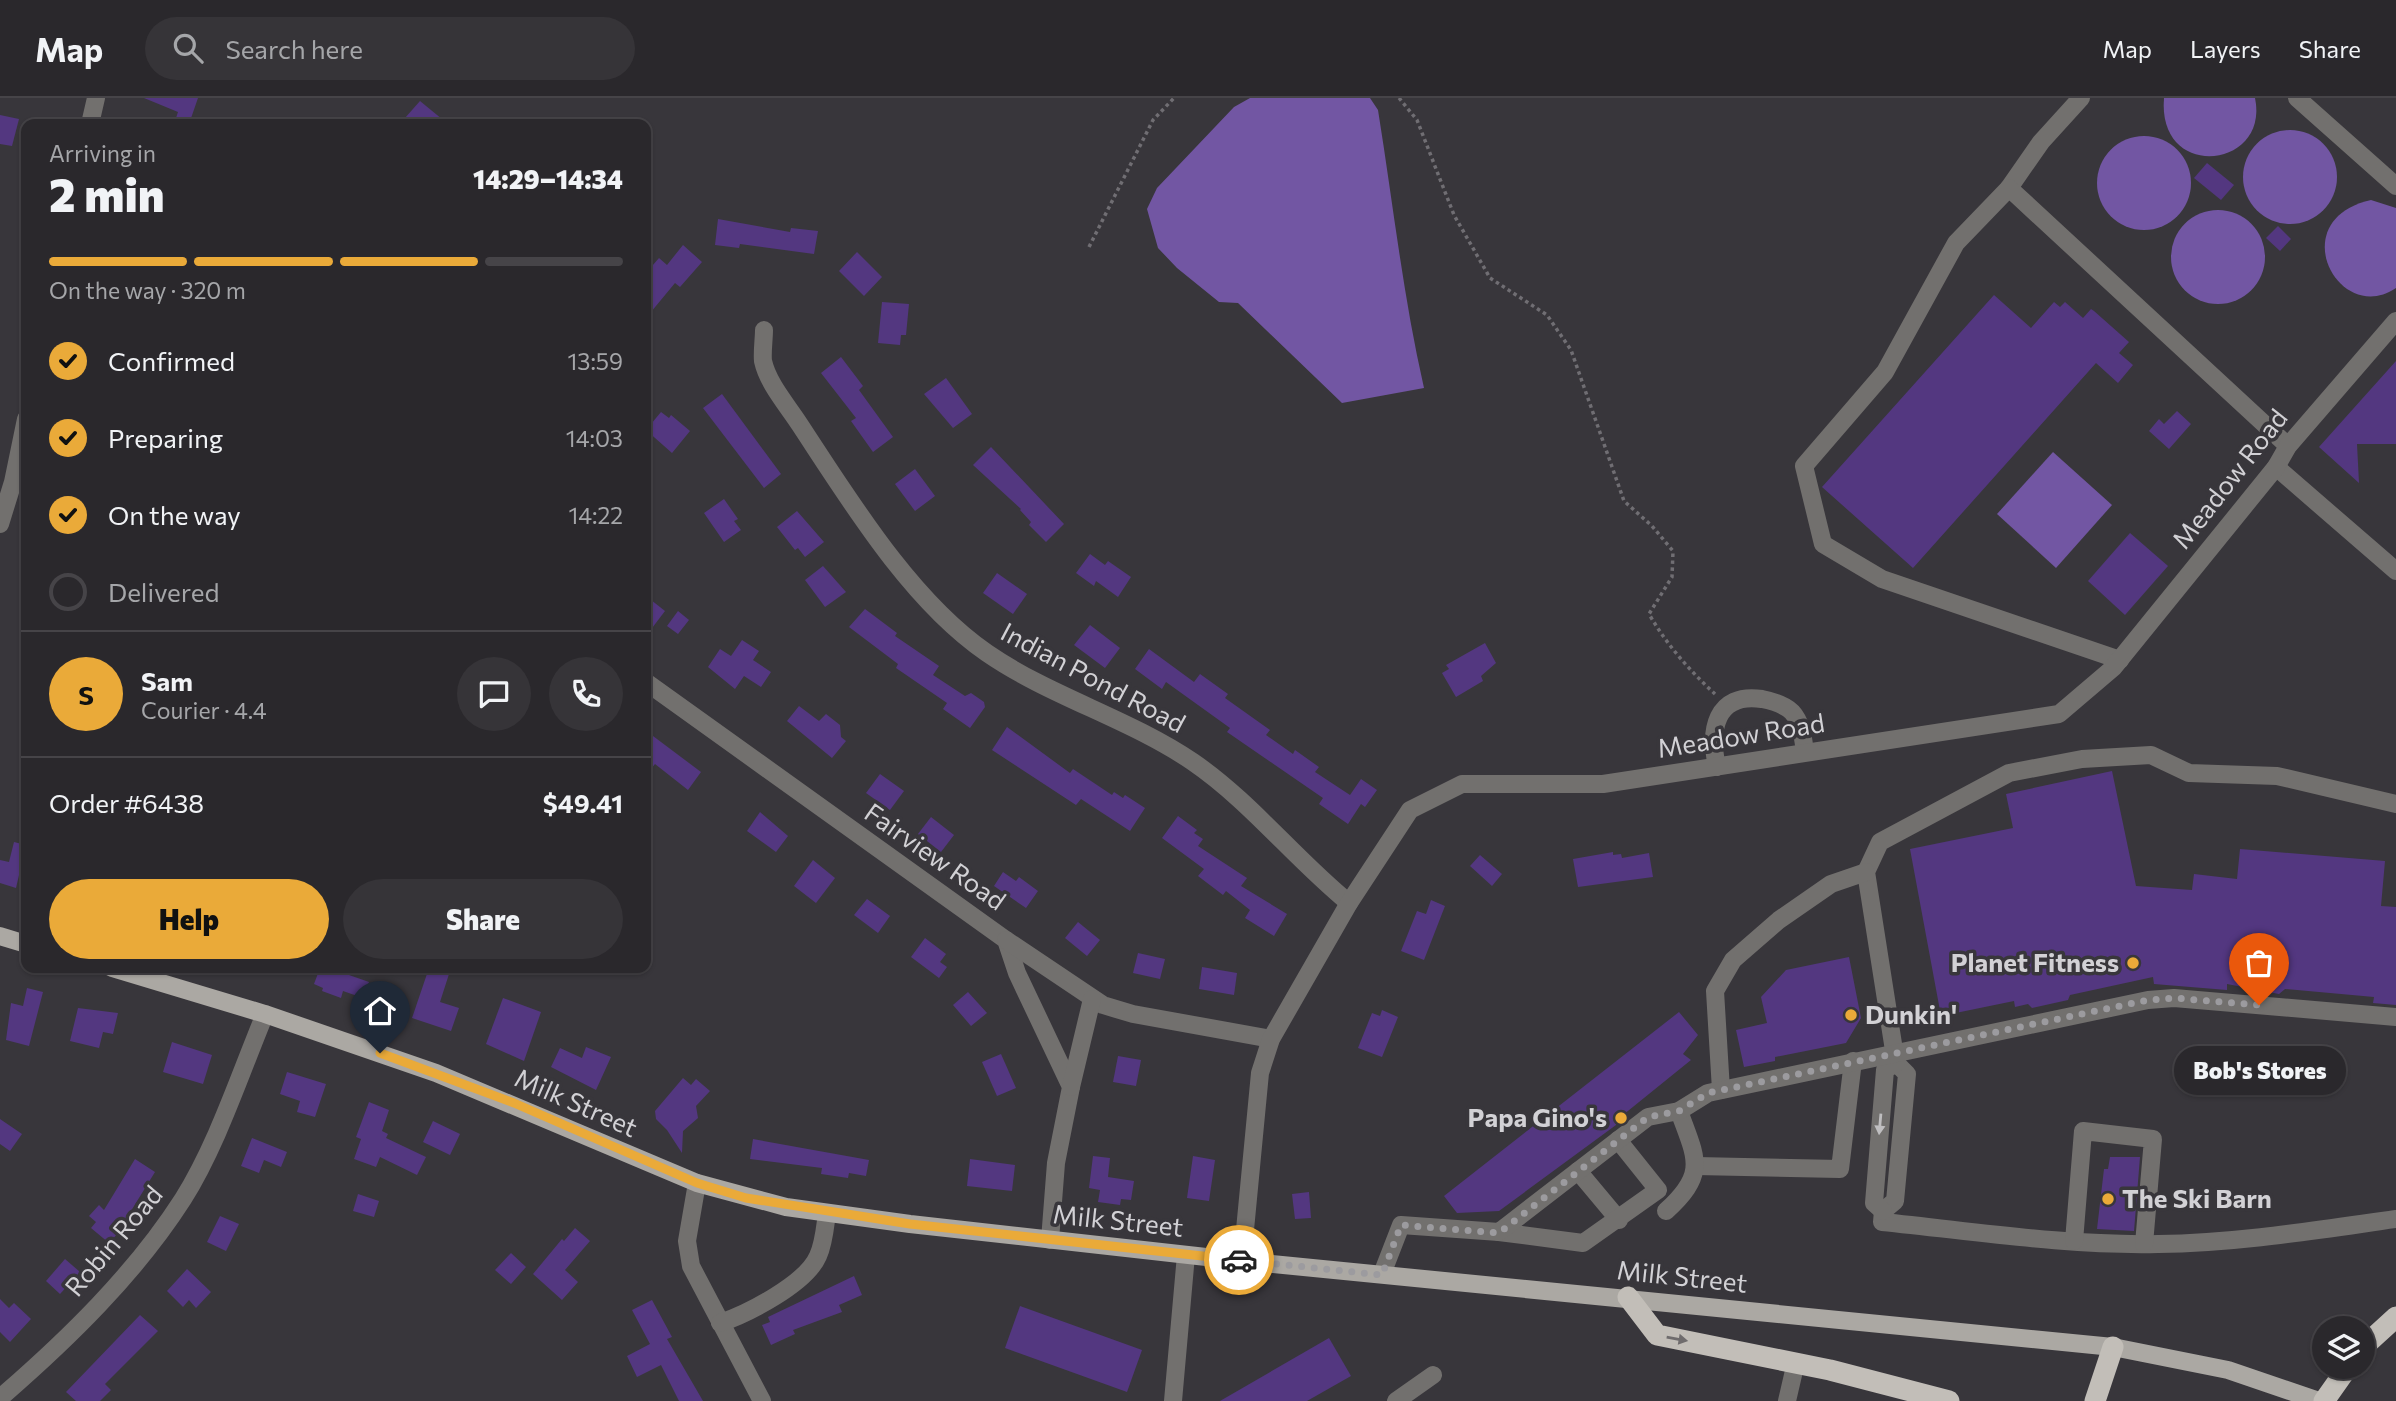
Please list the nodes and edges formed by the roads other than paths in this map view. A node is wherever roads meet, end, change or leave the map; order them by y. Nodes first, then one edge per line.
1 (96, 98) edge
2 (2081, 98) edge
3 (2297, 98) edge
4 (91, 119) edge
5 (2396, 186) edge
6 (2008, 188) junction
7 (2396, 321) edge
8 (764, 330) dead end
9 (21, 443) edge
10 (2288, 446) junction
11 (2276, 467) junction
12 (0, 524) edge
13 (2396, 571) edge
14 (2120, 660) junction
15 (651, 686) edge
16 (1805, 752) junction
17 (1717, 767) junction
18 (2396, 804) edge
19 (1866, 872) junction
20 (1349, 904) junction
21 (0, 936) edge
22 (1006, 940) junction
23 (21, 942) edge
24 (129, 973) edge
25 (1092, 999) junction
26 (265, 1014) junction
27 (2396, 1017) edge
28 (1272, 1039) junction
29 (1896, 1057) junction
30 (1853, 1061) junction
31 (1071, 1087) junction
32 (1721, 1090) junction
33 (1679, 1111) junction
34 (1618, 1140) junction
35 (1696, 1166) junction
36 (1578, 1171) junction
37 (697, 1183) junction
38 (1666, 1211) dead end
39 (827, 1213) junction
40 (2396, 1219) edge
41 (1619, 1220) junction
42 (1499, 1233) junction
43 (1050, 1240) junction
44 (2074, 1241) junction
45 (2144, 1244) junction
46 (1186, 1255) junction
47 (1242, 1261) junction
48 (1382, 1275) junction
49 (1628, 1297) junction
50 (2396, 1317) edge
51 (720, 1323) junction
52 (2375, 1336) edge
53 (2113, 1347) junction
54 (1796, 1363) junction
55 (1433, 1375) dead end
56 (2340, 1379) edge
57 (0, 1398) edge
58 (762, 1401) edge
59 (1173, 1401) edge
60 (1396, 1401) edge
61 (1787, 1401) edge
62 (1949, 1401) edge
63 (2095, 1401) edge
64 (2319, 1401) edge
65 (2324, 1401) edge

1 - 4 street
2 - 6 street
3 - 5 street
6 - 10 street
6 - 14 street
7 - 10 street, Meadow Road
8 - 20 street, Indian Pond Road
9 - 12 street
10 - 11 street, Meadow Road
11 - 13 street
11 - 14 street, Meadow Road
14 - 16 street, Meadow Road
15 - 22 street, Fairview Road
16 - 17 street, Meadow Road
16 - 17 street
17 - 20 street, Meadow Road
18 - 19 street
19 - 29 street
19 - 32 street
20 - 28 street, Meadow Road
21 - 23 main road
22 - 25 street
22 - 31 street, Fairview Road
24 - 26 main road, Milk Street
25 - 28 street
25 - 31 street
26 - 37 main road, Milk Street
26 - 57 street, Robin Road
27 - 29 street
28 - 47 street, Meadow Road
29 - 30 street
29 - 44 street
30 - 32 street
30 - 35 street
31 - 43 street
32 - 33 street
33 - 34 street
33 - 35 street
34 - 36 street
34 - 41 street
35 - 38 street
36 - 41 street
36 - 42 street
37 - 39 main road, Milk Street
37 - 51 street
39 - 43 main road, Milk Street
39 - 51 street
40 - 45 street
41 - 42 street
42 - 48 street
43 - 46 main road, Milk Street
44 - 45 street
44 - 45 street
46 - 47 main road, Milk Street
46 - 59 street
47 - 48 main road, Milk Street
48 - 49 main road, Milk Street
49 - 53 main road, Milk Street
49 -> 54 highway
50 - 52 highway
51 - 58 street
53 - 63 highway
53 - 64 main road, Milk Street
54 - 61 street
54 - 62 highway
55 - 60 street
56 - 65 highway

